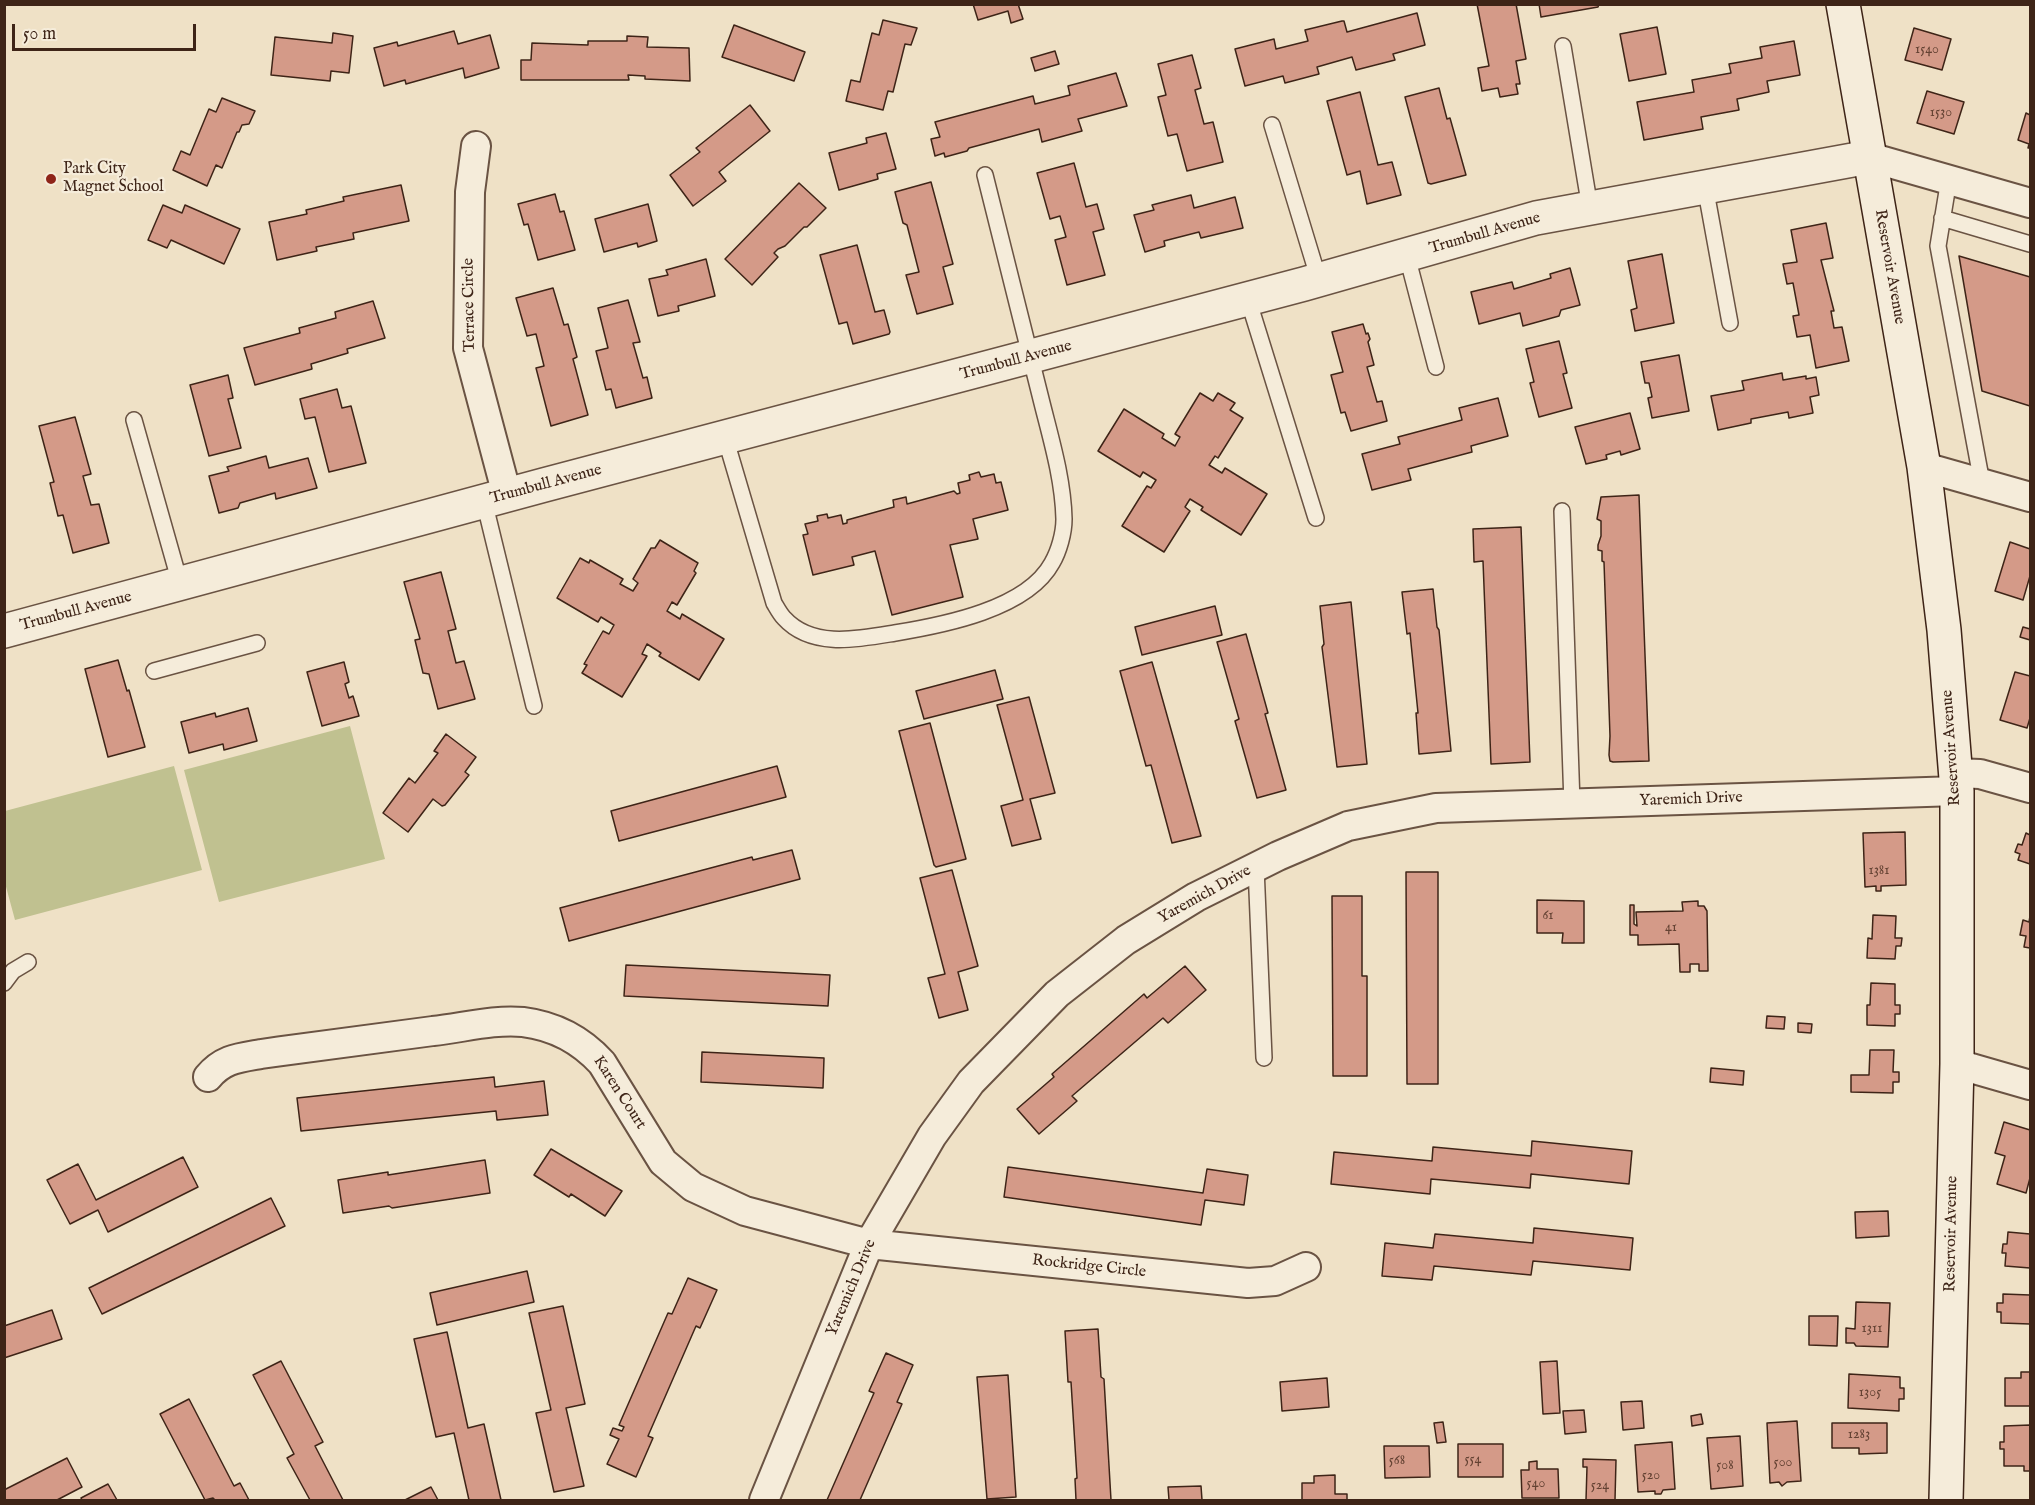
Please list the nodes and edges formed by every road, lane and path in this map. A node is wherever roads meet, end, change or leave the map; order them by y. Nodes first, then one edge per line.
1 (1843, 4) edge
2 (1563, 46) dead end
3 (1272, 124) dead end
4 (476, 146) dead end
5 (1869, 157) junction
6 (985, 175) dead end
7 (1949, 179) junction
8 (1705, 186) junction
9 (2031, 203) edge
10 (1590, 208) junction
11 (1942, 218) junction
12 (2031, 244) edge
13 (1407, 256) junction
14 (1319, 280) junction
15 (1248, 299) junction
16 (1730, 322) dead end
17 (1031, 357) junction
18 (1436, 367) dead end
19 (134, 420) dead end
20 (725, 437) junction
21 (1924, 467) junction
22 (1982, 483) junction
23 (2031, 497) edge
24 (495, 498) junction
25 (1562, 511) dead end
26 (1316, 518) dead end
27 (180, 583) junction
28 (4, 631) edge
29 (257, 643) dead end
30 (154, 671) dead end
31 (534, 706) dead end
32 (1956, 782) junction
33 (2031, 788) edge
34 (1572, 804) junction
35 (1256, 867) junction
36 (28, 962) dead end
37 (4, 983) edge
38 (1264, 1058) dead end
39 (1957, 1064) junction
40 (208, 1077) dead end
41 (2031, 1085) edge
42 (869, 1244) junction
43 (1306, 1267) dead end
44 (764, 1500) edge
45 (1946, 1500) edge

1 - 5 street, Reservoir Avenue
2 - 10 lane
3 - 14 lane
4 - 24 street, Terrace Circle
5 - 7 street, Trumbull Avenue
5 - 8 street, Trumbull Avenue
5 - 21 street, Reservoir Avenue
6 - 17 lane
7 - 9 street, Trumbull Avenue
7 - 11 lane
8 - 10 street, Trumbull Avenue
8 - 16 lane
10 - 13 street, Trumbull Avenue
11 - 12 lane
11 - 22 lane
13 - 14 street, Trumbull Avenue
13 - 18 lane
14 - 15 street, Trumbull Avenue
15 - 17 street, Trumbull Avenue
15 - 26 lane
17 - 20 street, Trumbull Avenue
17 - 20 lane
19 - 27 lane
20 - 24 street, Trumbull Avenue
21 - 22 street
21 - 32 street, Reservoir Avenue
22 - 23 street
24 - 27 street, Trumbull Avenue
24 - 31 lane
25 - 34 lane
27 - 28 street, Trumbull Avenue
29 - 30 lane
32 - 33 street, Yaremich Drive
32 - 34 street, Yaremich Drive
32 - 39 street, Reservoir Avenue
34 - 35 street, Yaremich Drive
35 - 38 lane
35 - 42 street, Yaremich Drive
36 - 37 lane
39 - 41 street
39 - 45 street, Reservoir Avenue
40 - 42 street, Karen Court
42 - 43 street, Rockridge Circle
42 - 44 street, Yaremich Drive

